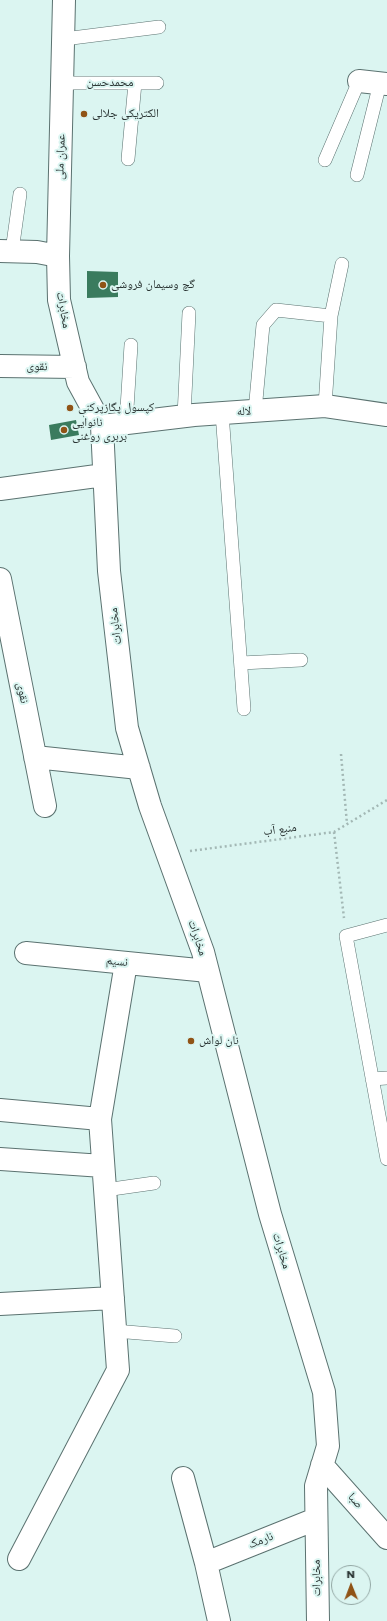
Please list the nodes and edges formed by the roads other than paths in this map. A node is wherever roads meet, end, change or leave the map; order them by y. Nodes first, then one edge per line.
1 (64, 0) edge
2 (159, 27) dead end
3 (64, 38) junction
4 (63, 83) junction
5 (135, 83) junction
6 (157, 83) dead end
7 (375, 83) edge
8 (128, 159) dead end
9 (324, 160) dead end
10 (357, 175) dead end
11 (20, 194) dead end
12 (6, 251) edge
13 (58, 256) junction
14 (342, 264) dead end
15 (189, 313) dead end
16 (331, 316) junction
17 (131, 345) dead end
18 (0, 366) edge
19 (75, 367) junction
20 (325, 406) junction
21 (255, 411) junction
22 (222, 413) junction
23 (387, 415) edge
24 (184, 416) junction
25 (126, 424) junction
26 (102, 426) junction
27 (104, 475) junction
28 (0, 489) edge
29 (0, 579) edge
30 (301, 660) dead end
31 (241, 662) junction
32 (244, 709) dead end
33 (35, 757) junction
34 (139, 768) junction
35 (44, 806) dead end
36 (387, 925) edge
37 (26, 953) dead end
38 (126, 963) junction
39 (208, 971) junction
40 (387, 1078) edge
41 (372, 1079) junction
42 (0, 1110) edge
43 (100, 1119) junction
44 (386, 1151) edge
45 (0, 1159) edge
46 (103, 1166) junction
47 (154, 1183) dead end
48 (105, 1190) junction
49 (112, 1298) junction
50 (0, 1304) edge
51 (115, 1331) junction
52 (175, 1336) dead end
53 (322, 1465) junction
54 (183, 1478) dead end
55 (316, 1519) junction
56 (387, 1538) edge
57 (19, 1559) dead end
58 (206, 1563) junction
59 (219, 1621) edge
60 (318, 1621) edge

1 - 3 street, عمران ملی
2 - 3 lane
3 - 4 street, عمران ملی
4 - 5 lane, محمدحسن
4 - 13 street, عمران ملی
5 - 6 lane, محمدحسن
5 - 8 lane
7 - 9 lane
7 - 10 lane
11 - 12 lane
12 - 13 street
13 - 19 street, مخابرات
14 - 16 lane
15 - 24 lane
16 - 20 lane
16 - 21 lane
17 - 25 lane
18 - 19 street, نقوی
19 - 26 street, مخابرات
20 - 21 street, لاله
20 - 23 street, لاله
21 - 22 street, لاله
22 - 24 street, لاله
22 - 31 lane
24 - 25 street, لاله
25 - 26 street, لاله
26 - 27 street, مخابرات
27 - 28 street
27 - 34 street, مخابرات
29 - 33 street, نقوی
30 - 31 lane
31 - 32 lane
33 - 34 street
33 - 35 street, نقوی
34 - 39 street, مخابرات
36 - 41 lane
37 - 38 street, نسیم
38 - 39 street, نسیم
38 - 43 street
39 - 53 street, مخابرات
40 - 41 lane
41 - 44 lane
42 - 43 street
43 - 46 street
45 - 46 street
46 - 48 street
47 - 48 lane
48 - 49 street
49 - 50 street
49 - 51 street
51 - 52 lane
51 - 57 street
53 - 55 street, مخابرات
53 - 56 street, صبا
54 - 58 street
55 - 58 street, نارمک
55 - 60 street, مخابرات
58 - 59 street

